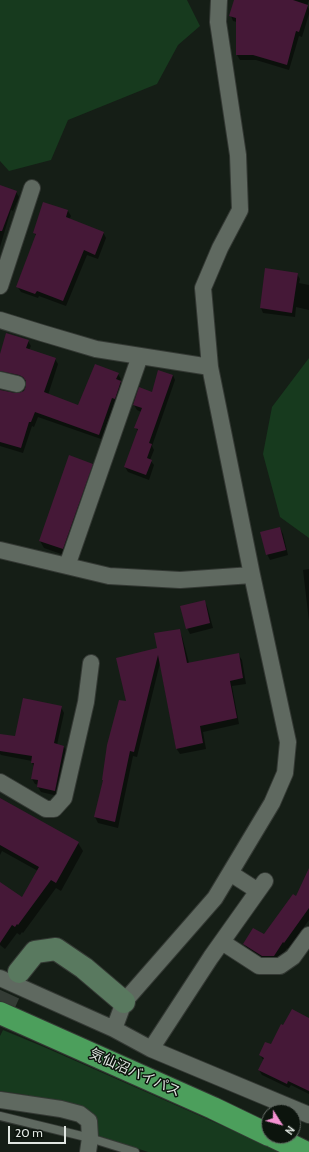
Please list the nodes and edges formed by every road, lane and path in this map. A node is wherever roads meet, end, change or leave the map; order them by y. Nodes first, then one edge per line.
1 (219, 0) edge
2 (32, 188) dead end
3 (0, 286) edge
4 (0, 320) edge
5 (140, 356) junction
6 (210, 366) junction
7 (0, 380) edge
8 (17, 384) dead end
9 (0, 550) edge
10 (67, 566) junction
11 (252, 575) junction
12 (91, 663) dead end
13 (0, 782) edge
14 (235, 876) junction
15 (309, 935) edge
16 (222, 942) junction
17 (10, 975) edge
18 (124, 1002) junction
19 (0, 1013) edge
20 (114, 1029) junction
21 (151, 1049) junction
22 (0, 1100) edge
23 (309, 1115) edge
24 (0, 1116) edge
25 (261, 1131) edge
26 (289, 1144) edge
27 (89, 1145) edge
28 (135, 1152) edge
29 (305, 1152) edge

1 - 6 street
2 - 3 street
4 - 5 street
5 - 6 street
5 - 10 street
6 - 11 street
7 - 8 street
9 - 10 street
10 - 11 street
11 - 14 street
12 - 13 street
14 - 16 street
14 - 18 street
15 - 16 street
16 - 21 street
17 - 18 street
17 - 20 street
18 - 20 street
19 - 25 highway, 気仙沼バイパス
20 - 21 street
21 - 23 street
22 - 27 street
24 - 27 lane
26 - 29 highway, 気仙沼バイパス
27 - 28 lane

